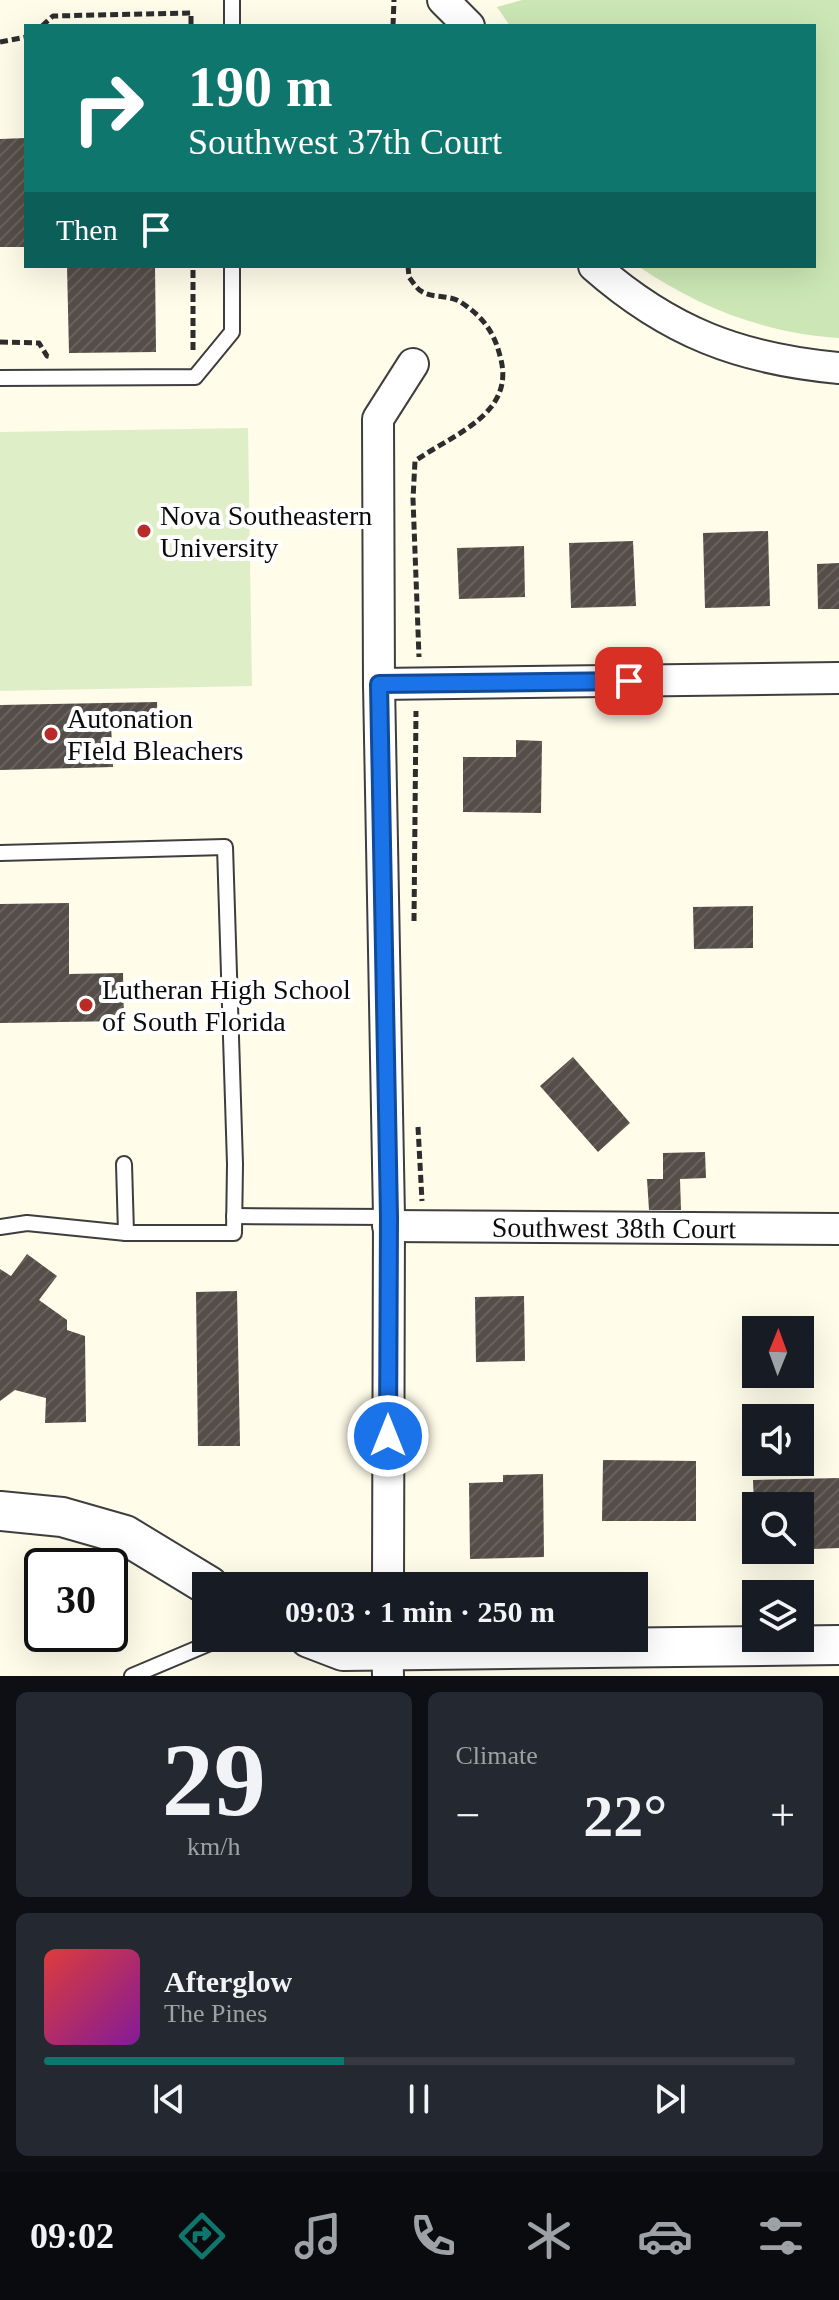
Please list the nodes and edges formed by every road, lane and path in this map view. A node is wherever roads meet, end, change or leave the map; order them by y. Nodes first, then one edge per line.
1 (232, 0) edge
2 (394, 0) edge
3 (443, 0) edge
4 (44, 24) edge
5 (191, 24) edge
6 (232, 24) edge
7 (393, 24) edge
8 (467, 24) edge
9 (24, 37) edge
10 (0, 42) edge
11 (193, 268) edge
12 (232, 268) edge
13 (408, 268) edge
14 (596, 268) edge
15 (0, 342) edge
16 (59, 358) dead end
17 (413, 364) dead end
18 (839, 368) edge
19 (194, 370) junction
20 (0, 378) edge
21 (839, 678) edge
22 (379, 684) junction
23 (420, 684) junction
24 (0, 853) edge
25 (414, 926) dead end
26 (418, 1122) dead end
27 (124, 1164) dead end
28 (234, 1216) junction
29 (388, 1222) junction
30 (423, 1226) junction
31 (0, 1227) edge
32 (839, 1229) edge
33 (126, 1233) junction
34 (0, 1511) edge
35 (388, 1572) edge
36 (192, 1576) edge
37 (839, 1645) edge
38 (192, 1651) edge
39 (354, 1652) edge
40 (388, 1655) edge
41 (132, 1676) edge

1 - 6 lane
2 - 7 path
3 - 8 street
4 - 5 path
9 - 10 path
11 - 19 path
12 - 19 lane
13 - 23 path
14 - 18 street
15 - 16 path
17 - 22 street
19 - 20 lane
21 - 23 street
22 - 23 street
22 - 29 street
23 - 25 path
24 - 28 lane
26 - 30 path
27 - 33 lane
28 - 29 lane
28 - 33 lane
29 - 30 street, Southwest 38th Court
29 - 35 street
30 - 32 street, Southwest 38th Court
31 - 33 lane
34 - 36 street
37 - 40 street
38 - 41 lane
39 - 40 street

